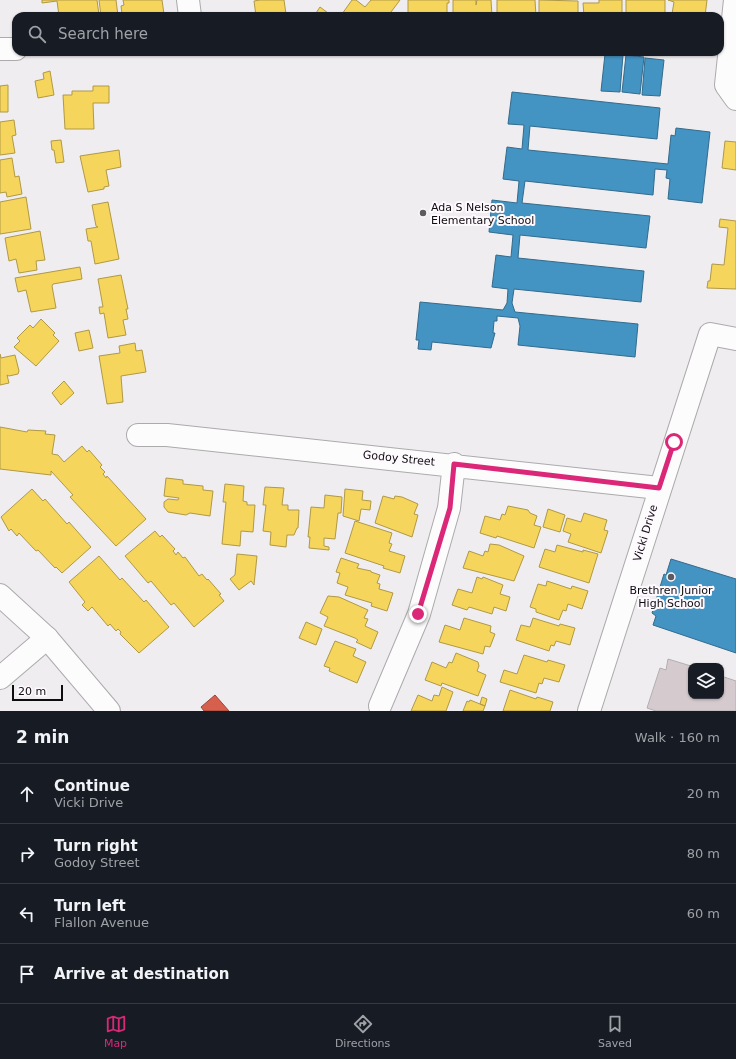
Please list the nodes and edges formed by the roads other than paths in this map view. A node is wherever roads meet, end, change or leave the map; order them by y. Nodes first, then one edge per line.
1 (188, 0) edge
2 (735, 0) edge
3 (190, 12) edge
4 (735, 98) edge
5 (736, 339) edge
6 (138, 435) dead end
7 (454, 464) junction
8 (659, 488) junction
9 (0, 595) edge
10 (46, 638) junction
11 (0, 678) edge
12 (380, 706) dead end
13 (109, 711) edge
14 (589, 711) edge

1 - 3 street
2 - 4 street
5 - 8 street, Vicki Drive
6 - 7 street, Godoy Street
7 - 8 street, Godoy Street
7 - 12 street
8 - 14 street, Vicki Drive
9 - 10 street
10 - 11 street
10 - 13 street

